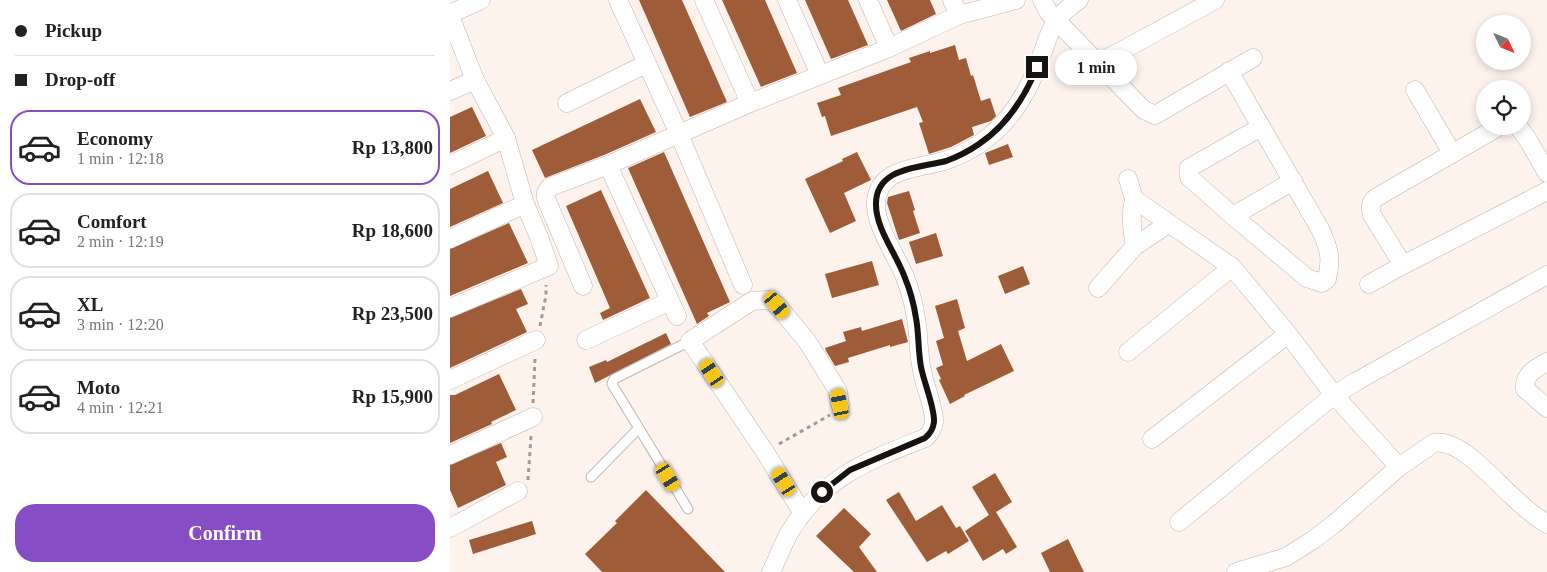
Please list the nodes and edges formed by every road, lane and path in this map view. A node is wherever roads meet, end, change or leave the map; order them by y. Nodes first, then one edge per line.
1 (482, 0) edge
2 (618, 0) edge
3 (704, 0) edge
4 (787, 0) edge
5 (868, 0) edge
6 (1016, 0) edge
7 (1042, 0) edge
8 (1079, 0) edge
9 (1215, 0) edge
10 (955, 8) edge
11 (450, 15) edge
12 (1056, 20) junction
13 (889, 48) junction
14 (1253, 58) dead end
15 (1098, 63) junction
16 (646, 64) junction
17 (1229, 71) junction
18 (820, 75) junction
19 (475, 80) junction
20 (1415, 90) dead end
21 (450, 91) edge
22 (567, 103) dead end
23 (750, 103) junction
24 (1261, 127) junction
25 (679, 134) junction
26 (1484, 135) edge
27 (1524, 135) edge
28 (506, 138) junction
29 (1452, 153) junction
30 (450, 165) edge
31 (608, 165) junction
32 (1547, 173) edge
33 (1128, 179) dead end
34 (1293, 181) junction
35 (1547, 191) edge
36 (1134, 199) junction
37 (525, 204) junction
38 (1233, 216) junction
39 (1168, 224) junction
40 (450, 239) edge
41 (1135, 246) junction
42 (1403, 265) junction
43 (549, 266) junction
44 (1232, 267) junction
45 (1547, 275) edge
46 (1369, 284) dead end
47 (743, 285) dead end
48 (583, 286) dead end
49 (1098, 288) dead end
50 (450, 308) edge
51 (1288, 334) junction
52 (536, 340) junction
53 (586, 340) dead end
54 (690, 341) junction
55 (1128, 352) dead end
56 (1547, 362) edge
57 (450, 380) edge
58 (1334, 395) junction
59 (840, 404) joint
60 (1547, 408) edge
61 (533, 417) junction
62 (638, 429) junction
63 (1152, 439) dead end
64 (765, 452) junction
65 (450, 455) edge
66 (1399, 467) junction
67 (591, 477) dead end
68 (518, 491) joint
69 (688, 509) dead end
70 (802, 512) junction
71 (1179, 522) dead end
72 (1547, 524) edge
73 (450, 528) edge
74 (771, 572) edge
75 (1236, 572) edge

1 - 11 street
2 - 16 street
3 - 23 street
4 - 18 street
5 - 13 street
6 - 10 street
7 - 12 street
8 - 12 street
9 - 15 street
10 - 13 street
11 - 19 street
12 - 15 street
12 - 70 street
13 - 18 street
14 - 17 street
15 - 17 street
16 - 22 street
16 - 25 street
17 - 24 street
18 - 23 street
19 - 21 street
19 - 28 street
20 - 29 street
23 - 25 street
24 - 34 street
24 - 38 street
25 - 31 street
25 - 47 street
26 - 29 street
27 - 32 street
28 - 30 street
28 - 37 street
29 - 42 street
31 - 48 street
31 - 53 street
33 - 36 street
34 - 38 street
34 - 38 street
35 - 42 street
36 - 39 street
36 - 41 street
37 - 40 street
37 - 43 street
39 - 41 street
39 - 44 street
41 - 49 street
42 - 46 street
43 - 50 street
43 - 52 path
44 - 51 street
44 - 55 street
45 - 58 street
51 - 58 street
51 - 63 street
52 - 57 street
52 - 61 path
54 - 59 street
54 - 62 lane
54 - 64 street
56 - 60 street
58 - 66 street
58 - 71 street
59 - 64 path
61 - 65 street
61 - 68 path
62 - 67 lane
62 - 69 lane
64 - 70 street
66 - 72 street
66 - 75 street
68 - 73 street
70 - 74 street

